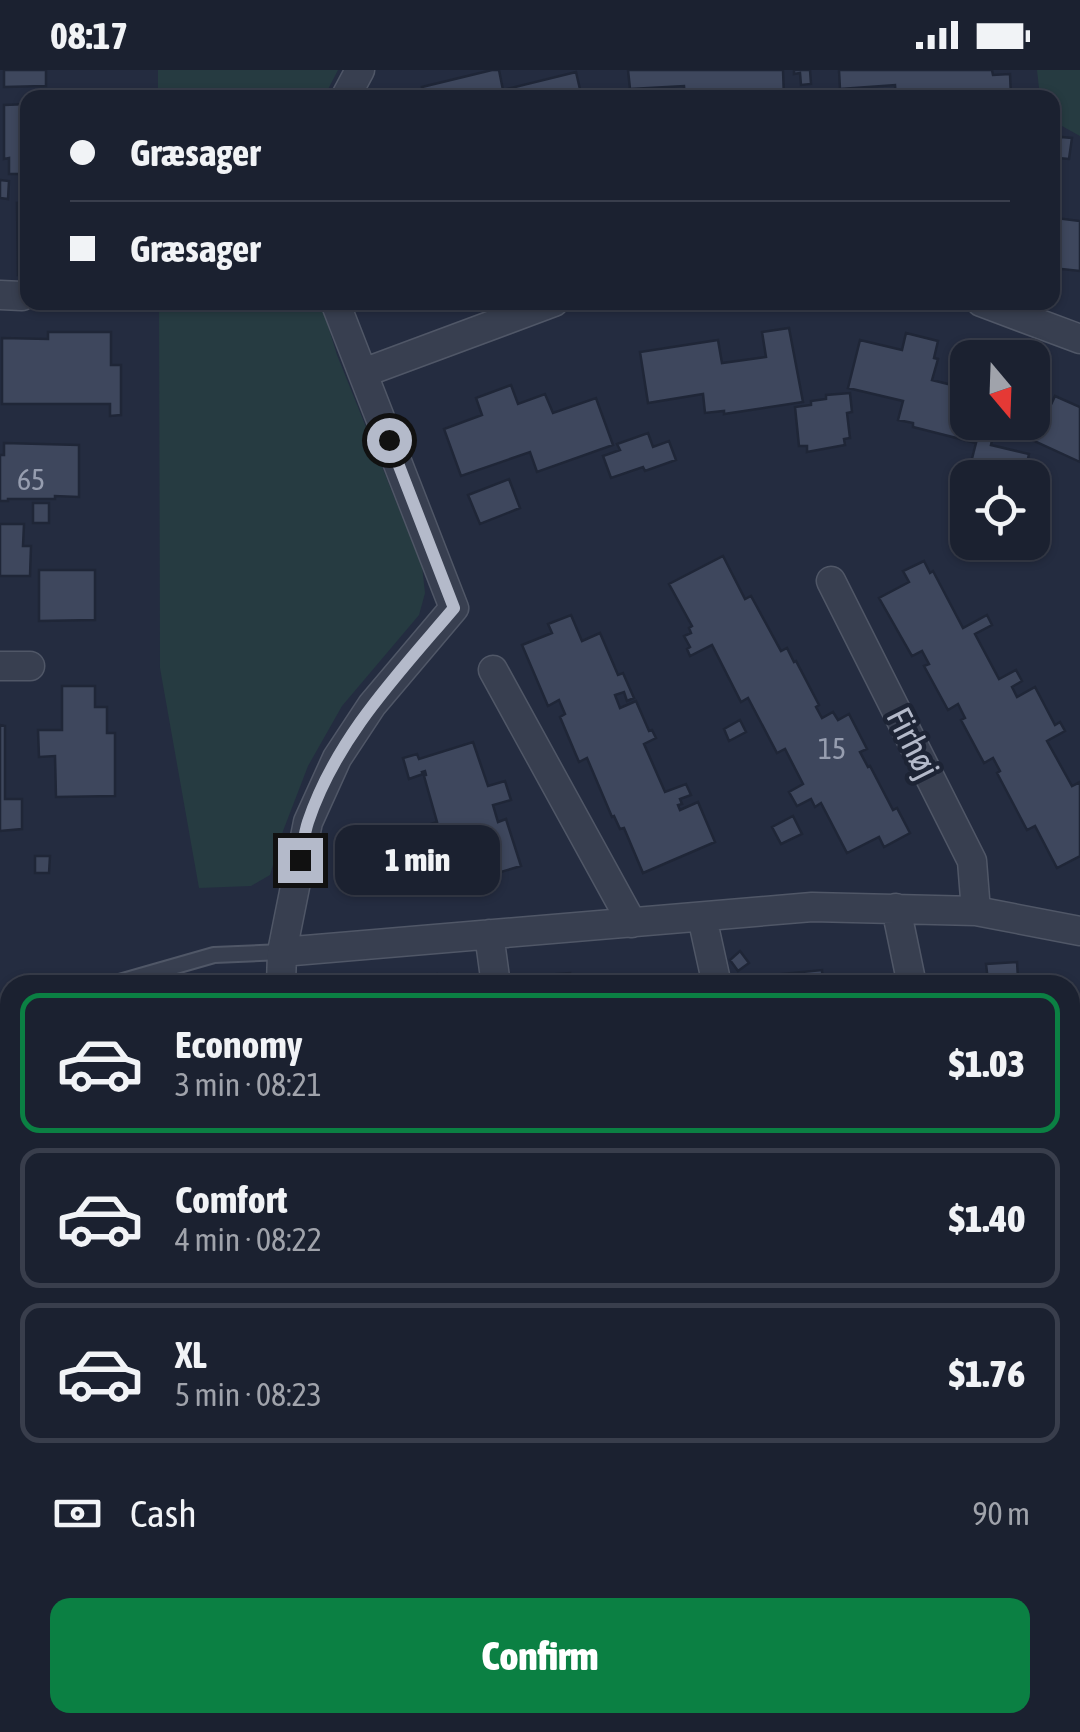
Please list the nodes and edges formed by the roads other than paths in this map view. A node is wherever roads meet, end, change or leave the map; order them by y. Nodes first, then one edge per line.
1 (338, 310) edge
2 (533, 310) edge
3 (1002, 310) edge
4 (1080, 340) edge
5 (363, 374) junction
6 (831, 581) dead end
7 (0, 666) edge
8 (30, 666) dead end
9 (493, 670) dead end
10 (896, 908) junction
11 (976, 911) junction
12 (702, 917) junction
13 (632, 923) junction
14 (1080, 930) edge
15 (490, 934) junction
16 (282, 952) junction
17 (142, 975) edge
18 (281, 975) edge
19 (495, 975) edge
20 (716, 975) edge
21 (910, 975) edge

1 - 5 street
2 - 5 street
3 - 4 street
5 - 16 street
6 - 11 street, Firhøj
7 - 8 street
9 - 13 street
10 - 11 street
10 - 12 street
10 - 21 street
11 - 14 street
12 - 13 street
12 - 20 street
13 - 15 street
15 - 16 street
15 - 19 street
16 - 17 lane
16 - 18 street

